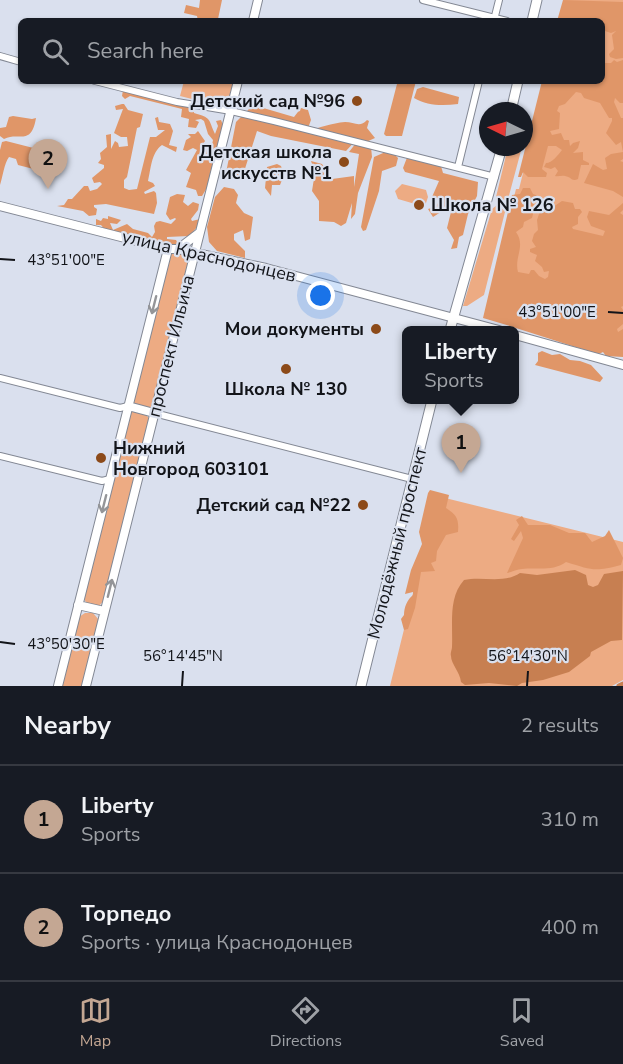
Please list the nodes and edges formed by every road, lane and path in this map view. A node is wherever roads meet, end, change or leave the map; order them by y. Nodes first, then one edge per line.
1 (258, 0) edge
2 (423, 0) edge
3 (499, 0) edge
4 (537, 0) edge
5 (254, 18) edge
6 (490, 18) edge
7 (494, 18) edge
8 (533, 18) edge
9 (0, 56) edge
10 (18, 61) edge
11 (107, 84) edge
12 (237, 84) edge
13 (478, 84) edge
14 (517, 84) edge
15 (513, 102) edge
16 (231, 111) junction
17 (500, 156) edge
18 (458, 167) junction
19 (495, 177) junction
20 (0, 206) edge
21 (200, 233) junction
22 (168, 249) junction
23 (178, 249) junction
24 (195, 252) junction
25 (212, 255) junction
26 (453, 318) junction
27 (451, 326) edge
28 (484, 326) edge
29 (519, 336) edge
30 (623, 366) edge
31 (0, 378) edge
32 (431, 404) edge
33 (128, 406) junction
34 (154, 413) junction
35 (0, 456) edge
36 (110, 479) junction
37 (412, 479) junction
38 (78, 605) junction
39 (104, 610) junction
40 (58, 686) edge
41 (86, 686) edge
42 (361, 686) edge

1 - 5 street
2 - 6 street
3 - 7 street
4 - 8 main road
9 - 10 street
11 - 16 street
12 - 16 street, проспект Ильича
13 - 18 street
14 - 15 main road
16 - 18 street
16 - 21 street, проспект Ильича
17 - 19 main road
18 - 19 street
19 - 26 main road
20 - 22 street, улица Краснодонцев
21 - 23 street
21 - 24 street, проспект Ильича
21 - 25 street
22 - 23 street, улица Краснодонцев
22 -> 33 street, проспект Ильича
23 - 24 street, улица Краснодонцев
24 - 25 street, улица Краснодонцев
24 - 34 street, проспект Ильича
25 - 26 street, улица Краснодонцев
26 - 27 main road
26 - 28 street, улица Краснодонцев
29 - 30 street
31 - 33 street
32 - 37 main road, Молодёжный проспект
33 - 34 street
33 - 36 street, проспект Ильича
34 - 37 street
39 -> 34 street, проспект Ильича
35 - 36 street
36 -> 38 street, проспект Ильича
37 - 42 main road, Молодёжный проспект
38 - 39 street
38 - 40 street, проспект Ильича
39 - 41 street, проспект Ильича

